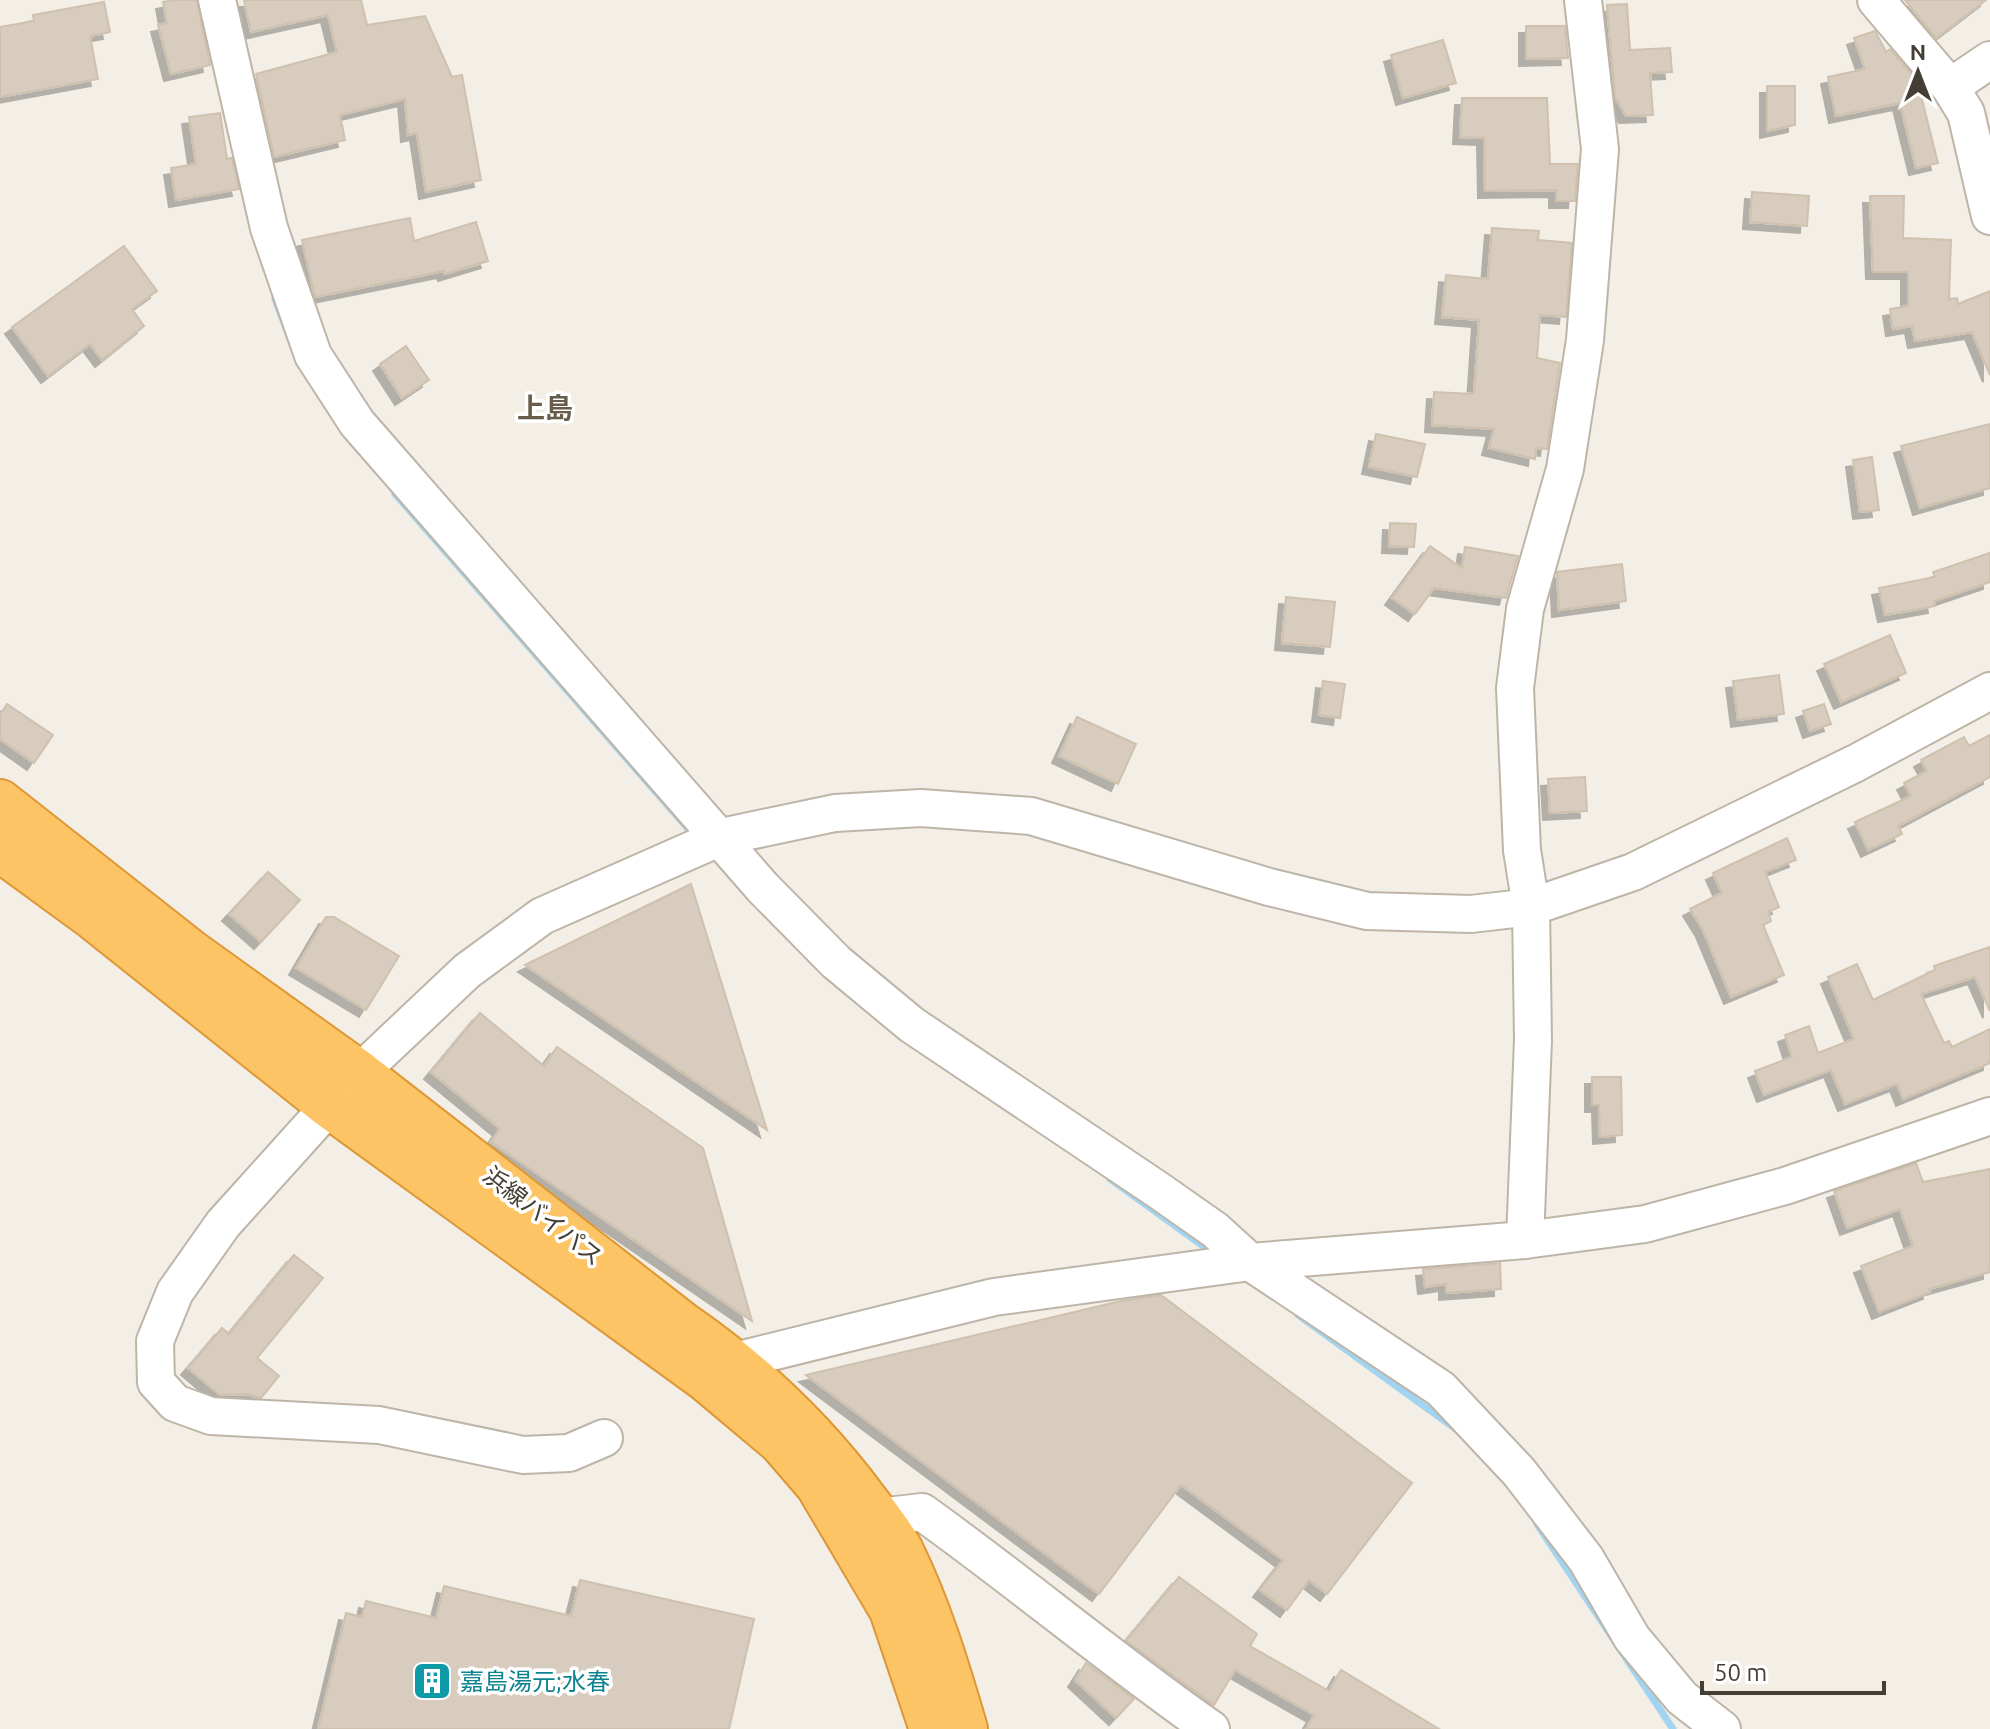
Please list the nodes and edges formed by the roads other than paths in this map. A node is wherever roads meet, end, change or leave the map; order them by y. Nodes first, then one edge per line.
1 (217, 0) edge
2 (1583, 0) edge
3 (1876, 0) edge
4 (1990, 60) edge
5 (1950, 87) junction
6 (1990, 216) edge
7 (1990, 691) edge
8 (0, 802) edge
9 (721, 837) junction
10 (0, 849) edge
11 (1531, 907) junction
12 (359, 1073) junction
13 (330, 1106) junction
14 (1990, 1116) edge
15 (1525, 1240) junction
16 (1250, 1262) junction
17 (720, 1370) junction
18 (604, 1438) dead end
19 (864, 1526) junction
20 (932, 1729) edge
21 (965, 1729) edge
22 (1211, 1729) edge
23 (1722, 1729) edge

1 - 9 street
2 - 11 street
3 - 5 street
4 - 5 street
5 - 6 street
7 - 11 street
8 - 12 highway, 浜線バイパス
9 - 11 street
9 - 12 street
9 - 16 street
10 - 13 highway, 浜線バイパス
11 - 15 street
12 - 13 street
12 - 17 highway, 浜線バイパス
13 - 17 highway, 浜線バイパス
13 - 18 street
14 - 15 street
15 - 16 street
16 - 17 street
16 - 23 street
17 - 19 highway, 浜線バイパス
19 - 20 highway, 浜線バイパス
19 - 21 highway, 浜線バイパス
19 - 22 street

